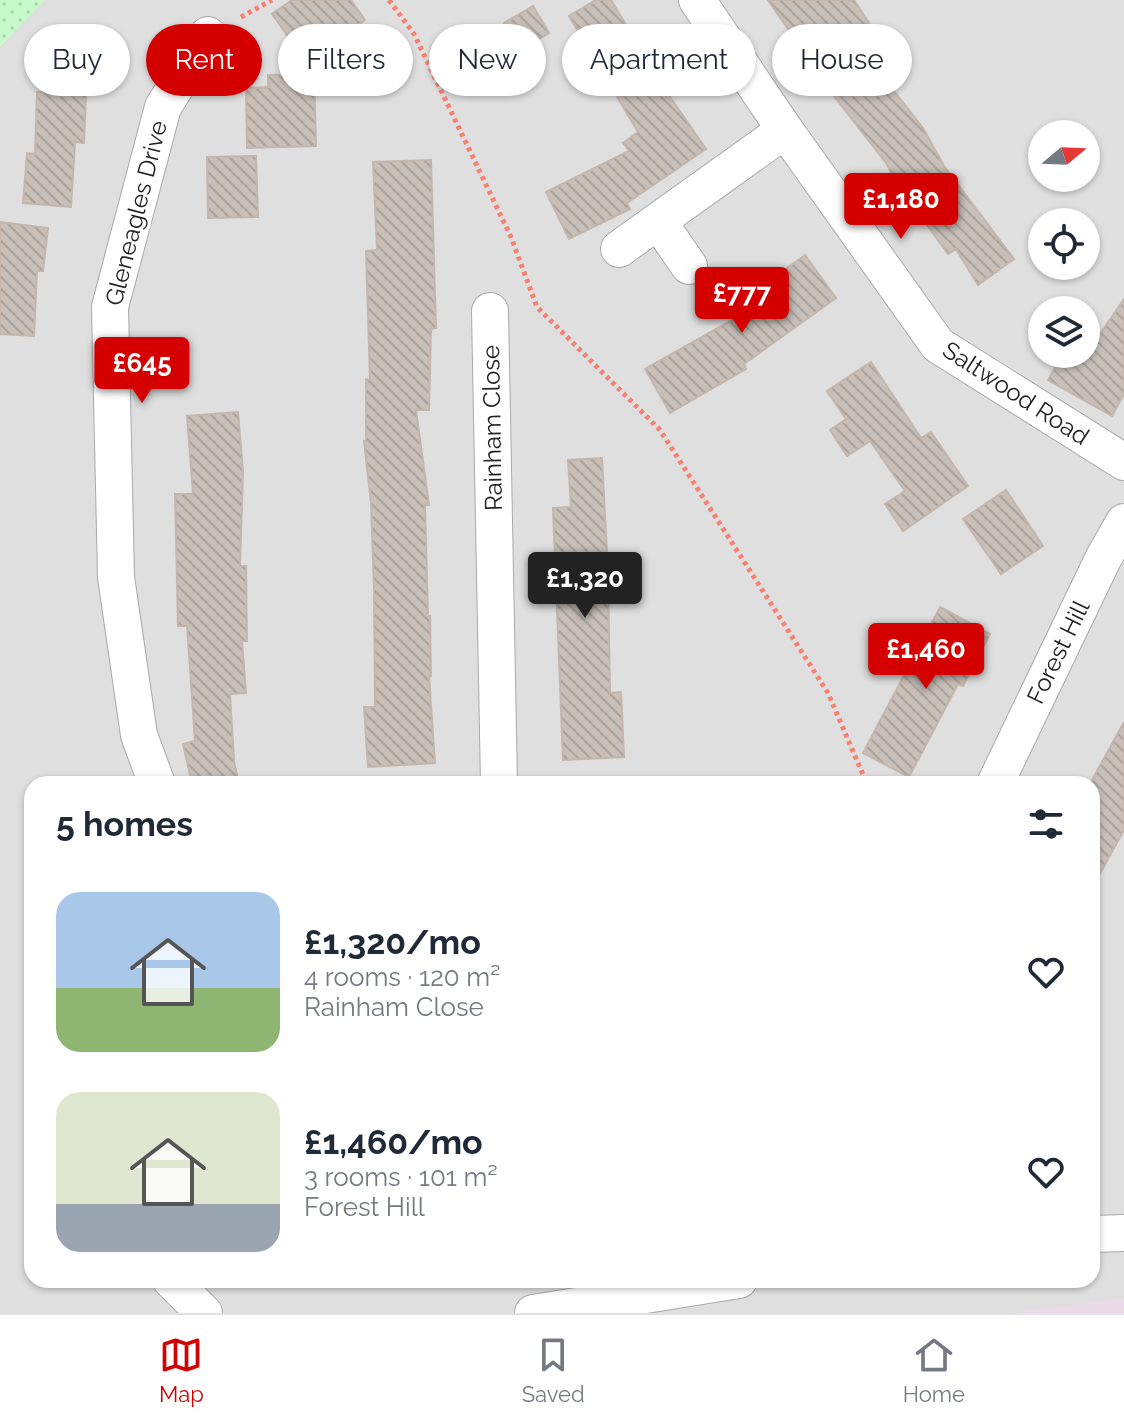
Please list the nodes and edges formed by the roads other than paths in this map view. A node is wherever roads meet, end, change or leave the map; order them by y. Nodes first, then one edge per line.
1 (697, 0) edge
2 (170, 96) edge
3 (785, 130) junction
4 (658, 221) junction
5 (619, 249) dead end
6 (689, 266) dead end
7 (490, 311) dead end
8 (1124, 462) edge
9 (1124, 522) edge
10 (154, 776) edge
11 (499, 776) edge
12 (999, 776) edge
13 (1124, 1233) edge
14 (1100, 1234) edge
15 (179, 1288) edge
16 (689, 1288) edge
17 (204, 1313) edge
18 (533, 1313) edge

1 - 3 street, Saltwood Road
2 - 10 street, Gleneagles Drive
3 - 4 street
3 - 8 street, Saltwood Road
4 - 5 street
4 - 6 street
7 - 11 street, Rainham Close
9 - 12 street, Forest Hill
13 - 14 street
15 - 17 street
16 - 18 street

